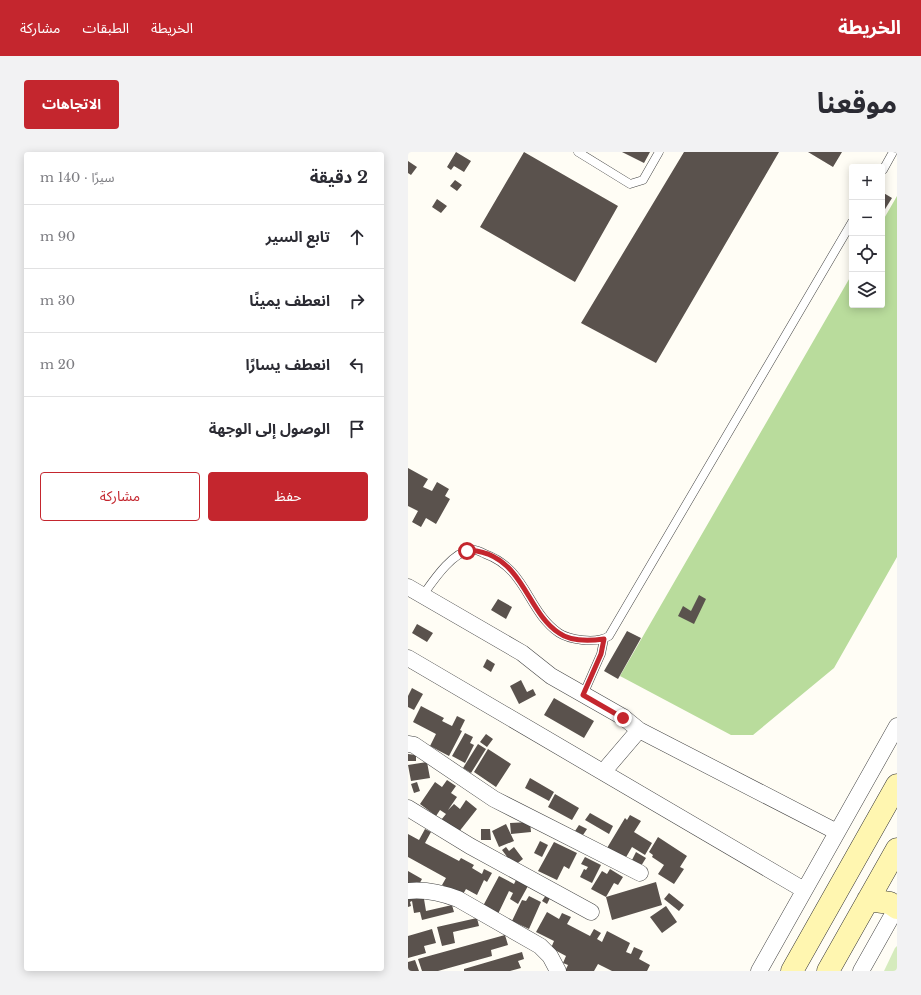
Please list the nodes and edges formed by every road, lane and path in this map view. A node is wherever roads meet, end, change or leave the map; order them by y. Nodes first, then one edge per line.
1 (578, 152) edge
2 (659, 152) edge
3 (893, 152) edge
4 (885, 166) edge
5 (849, 227) edge
6 (408, 587) edge
7 (423, 595) junction
8 (604, 639) junction
9 (408, 658) edge
10 (583, 695) junction
11 (897, 726) edge
12 (639, 730) junction
13 (408, 744) edge
14 (604, 771) junction
15 (897, 785) edge
16 (408, 808) edge
17 (837, 832) junction
18 (897, 850) edge
19 (640, 873) dead end
20 (804, 890) junction
21 (408, 891) edge
22 (868, 900) junction
23 (897, 908) edge
24 (591, 912) dead end
25 (558, 971) edge
26 (759, 971) edge
27 (792, 971) edge
28 (828, 971) edge
29 (861, 971) edge

1 - 2 lane
3 - 4 lane
5 - 8 lane
6 - 7 street
7 - 8 lane
7 - 10 street
8 - 10 lane
9 - 14 street
10 - 12 street
11 - 17 street
12 - 14 street
12 - 17 street
13 - 19 street
14 - 20 street
15 - 27 main road
16 - 24 street
17 - 20 street
18 - 22 main road
20 - 26 street
21 - 25 street
22 - 23 main road
22 - 28 main road
23 - 29 street

